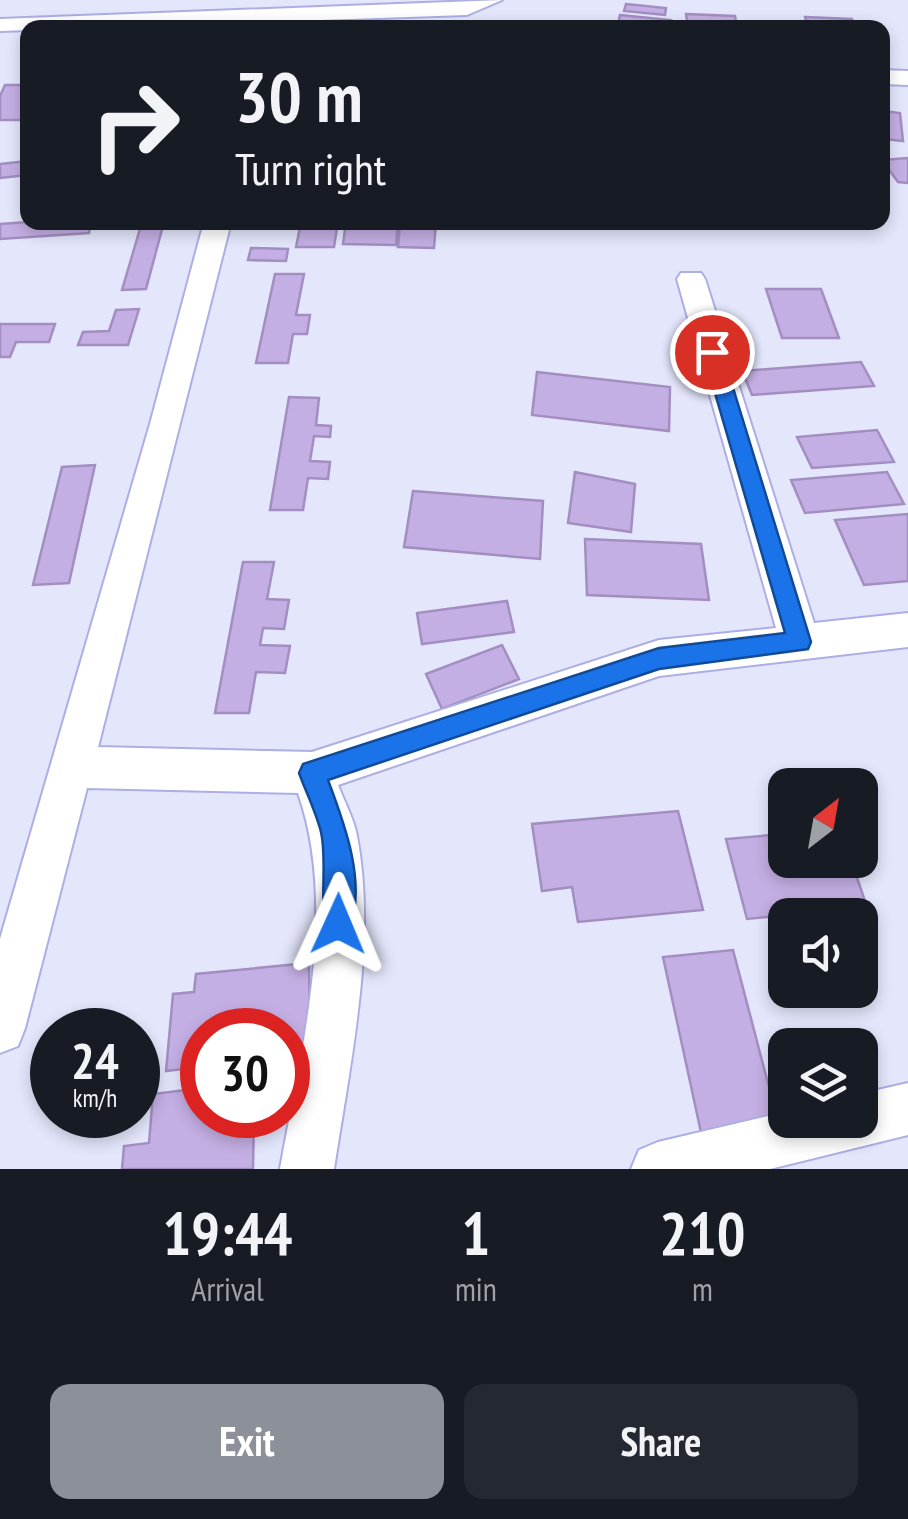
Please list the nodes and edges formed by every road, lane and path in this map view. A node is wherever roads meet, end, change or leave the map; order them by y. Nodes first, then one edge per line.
1 (492, 0) edge
2 (447, 19) edge
3 (357, 20) edge
4 (216, 230) edge
5 (691, 279) dead end
6 (908, 630) edge
7 (800, 642) junction
8 (69, 767) junction
9 (312, 773) junction
10 (0, 1028) edge
11 (908, 1109) edge
12 (307, 1169) edge
13 (658, 1169) edge

1 - 2 street
2 - 3 street
4 - 8 street
5 - 7 street
6 - 7 street
7 - 9 street
8 - 9 street
8 - 10 street
9 - 12 street
11 - 13 street

